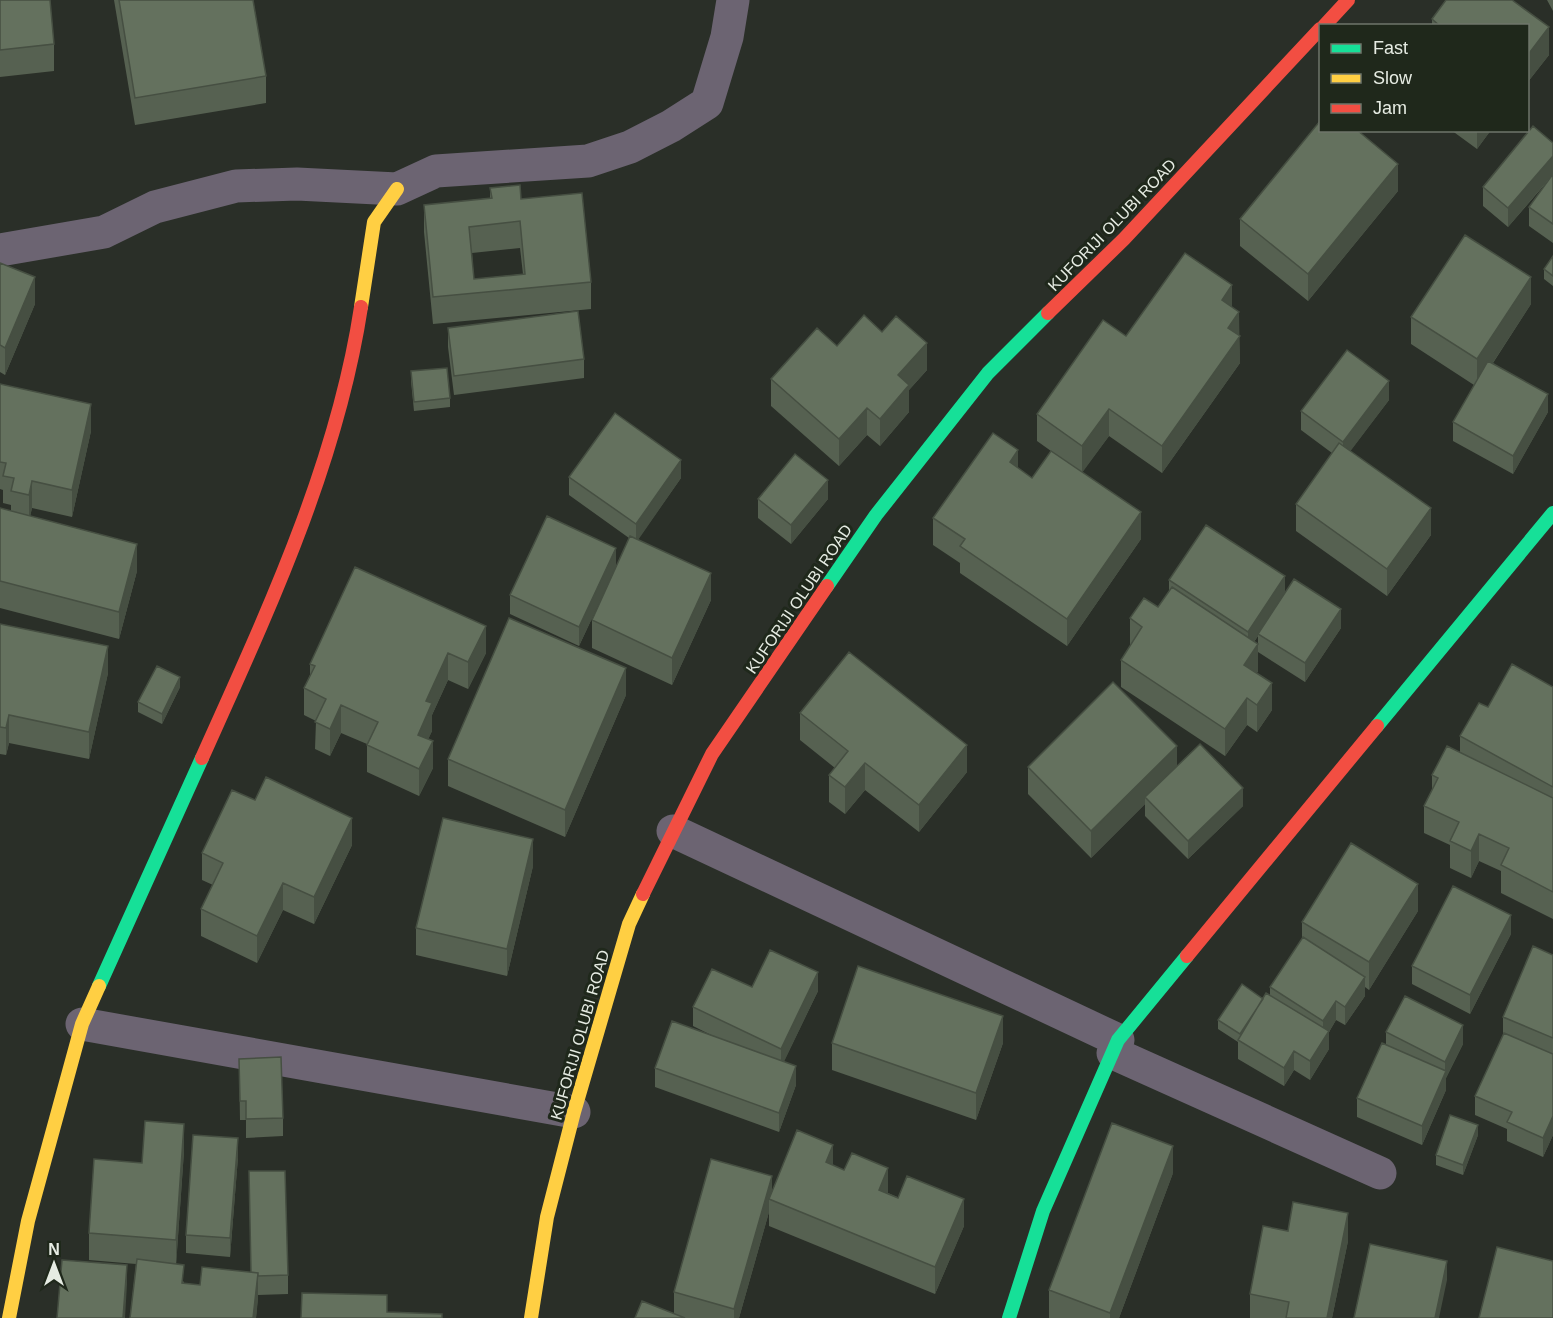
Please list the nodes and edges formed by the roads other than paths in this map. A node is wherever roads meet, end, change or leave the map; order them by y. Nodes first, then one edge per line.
1 (732, 0) edge
2 (1348, 0) edge
3 (1325, 24) edge
4 (1319, 30) edge
5 (397, 189) junction
6 (0, 250) edge
7 (1553, 513) edge
8 (673, 831) junction
9 (82, 1024) junction
10 (1116, 1046) junction
11 (574, 1112) junction
12 (1380, 1173) dead end
13 (9, 1318) edge
14 (531, 1318) edge
15 (1009, 1318) edge

1 - 5 street
2 - 3 street, KUFORIJI OLUBI ROAD
4 - 8 street, KUFORIJI OLUBI ROAD
5 - 6 street
5 - 9 street
7 - 10 street
8 - 10 street
8 - 11 street, KUFORIJI OLUBI ROAD
9 - 11 street
9 - 13 street
10 - 12 street
10 - 15 street
11 - 14 street, KUFORIJI OLUBI ROAD

